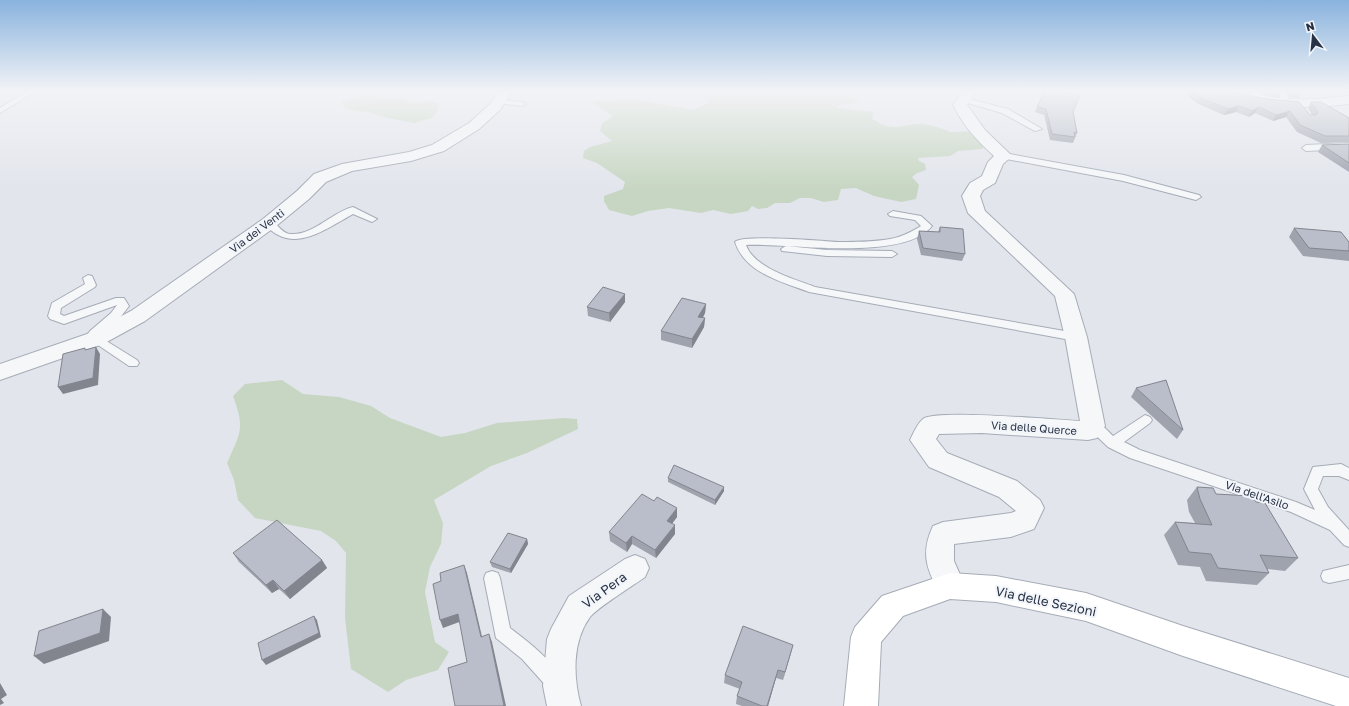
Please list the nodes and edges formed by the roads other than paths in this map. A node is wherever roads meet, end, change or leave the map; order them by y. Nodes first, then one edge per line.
1 (477, 123) edge
2 (971, 123) edge
3 (1025, 123) edge
4 (1038, 129) dead end
5 (1349, 146) edge
6 (1306, 148) dead end
7 (1004, 156) junction
8 (1196, 197) dead end
9 (894, 214) dead end
10 (372, 219) dead end
11 (269, 224) junction
12 (740, 242) junction
13 (892, 254) dead end
14 (88, 278) dead end
15 (1076, 337) junction
16 (95, 339) junction
17 (133, 363) dead end
18 (0, 372) edge
19 (1145, 420) dead end
20 (1093, 426) junction
21 (1112, 443) junction
22 (1349, 474) edge
23 (1335, 526) junction
24 (1349, 540) edge
25 (635, 568) dead end
26 (1349, 572) edge
27 (1329, 576) dead end
28 (492, 578) dead end
29 (950, 586) junction
30 (1349, 694) edge
31 (561, 696) edge
32 (861, 706) edge

1 - 11 street, Via dei Venti
2 - 7 street
3 - 4 lane
5 - 6 lane
7 - 8 lane
7 - 15 street, Via delle Querce
9 - 12 lane
10 - 11 lane
11 - 16 street, Via dei Venti
12 - 13 lane
12 - 15 lane
14 - 16 lane
15 - 20 street, Via delle Querce
16 - 17 lane
16 - 18 street, Via dei Venti
19 - 21 lane
20 - 21 lane, Via dell'Asilo
20 - 29 street, Via delle Querce
21 - 23 lane, Via dell'Asilo
22 - 23 lane
23 - 24 lane
25 - 31 street, Via Pera
26 - 27 lane
28 - 31 lane
29 - 30 street, Via delle Sezioni
29 - 32 street, Via delle Sezioni

